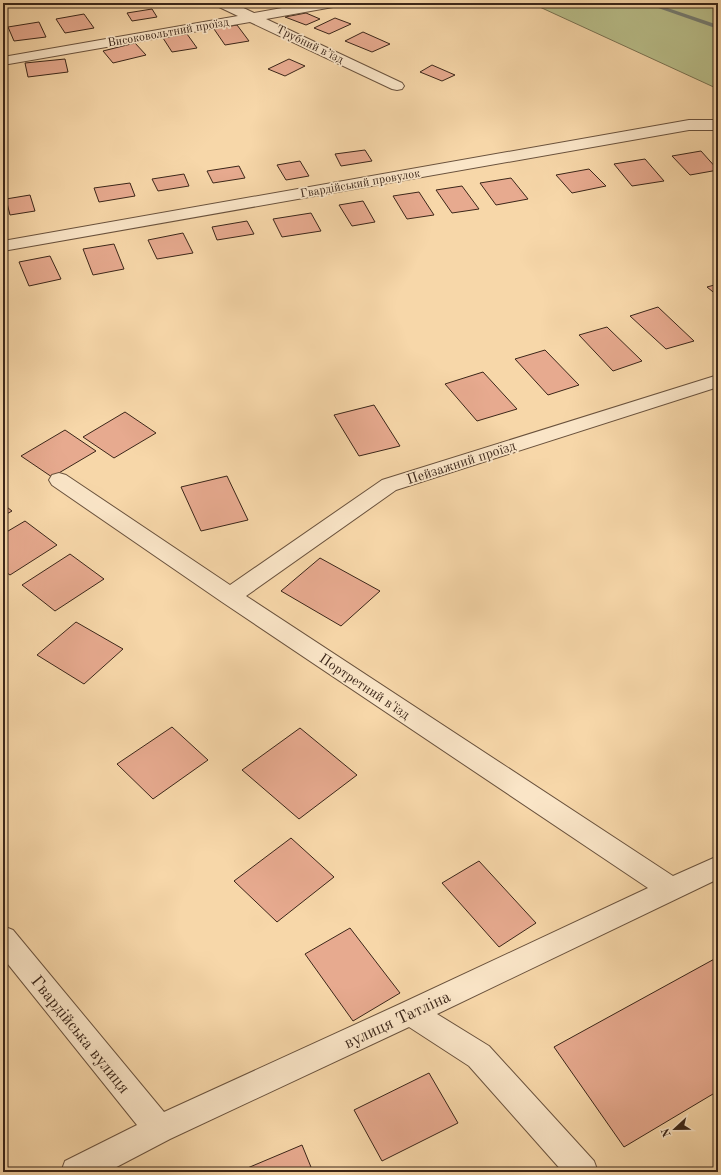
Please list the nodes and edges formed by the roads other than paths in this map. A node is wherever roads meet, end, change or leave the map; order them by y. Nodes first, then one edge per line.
1 (222, 3) edge
2 (333, 3) edge
3 (254, 17) junction
4 (3, 61) edge
5 (397, 86) dead end
6 (718, 125) edge
7 (3, 246) edge
8 (718, 380) edge
9 (59, 480) dead end
10 (230, 596) junction
11 (718, 867) edge
12 (671, 889) junction
13 (3, 938) edge
14 (410, 1013) junction
15 (159, 1129) junction
16 (76, 1172) edge
17 (583, 1172) edge

1 - 3 street, Трубний в’їзд
2 - 3 street, Високовольтний проїзд
3 - 4 street, Високовольтний проїзд
3 - 5 street, Трубний в’їзд
6 - 7 street, Гвардійський провулок
8 - 10 street, Пейзажний проїзд
9 - 10 street, Портретний в'їзд
10 - 12 street, Портретний в'їзд
11 - 12 street, вулиця Татліна
12 - 14 street, вулиця Татліна
13 - 15 street, Гвардійська вулиця
14 - 15 street, вулиця Татліна
14 - 17 street
15 - 16 street, вулиця Татліна

